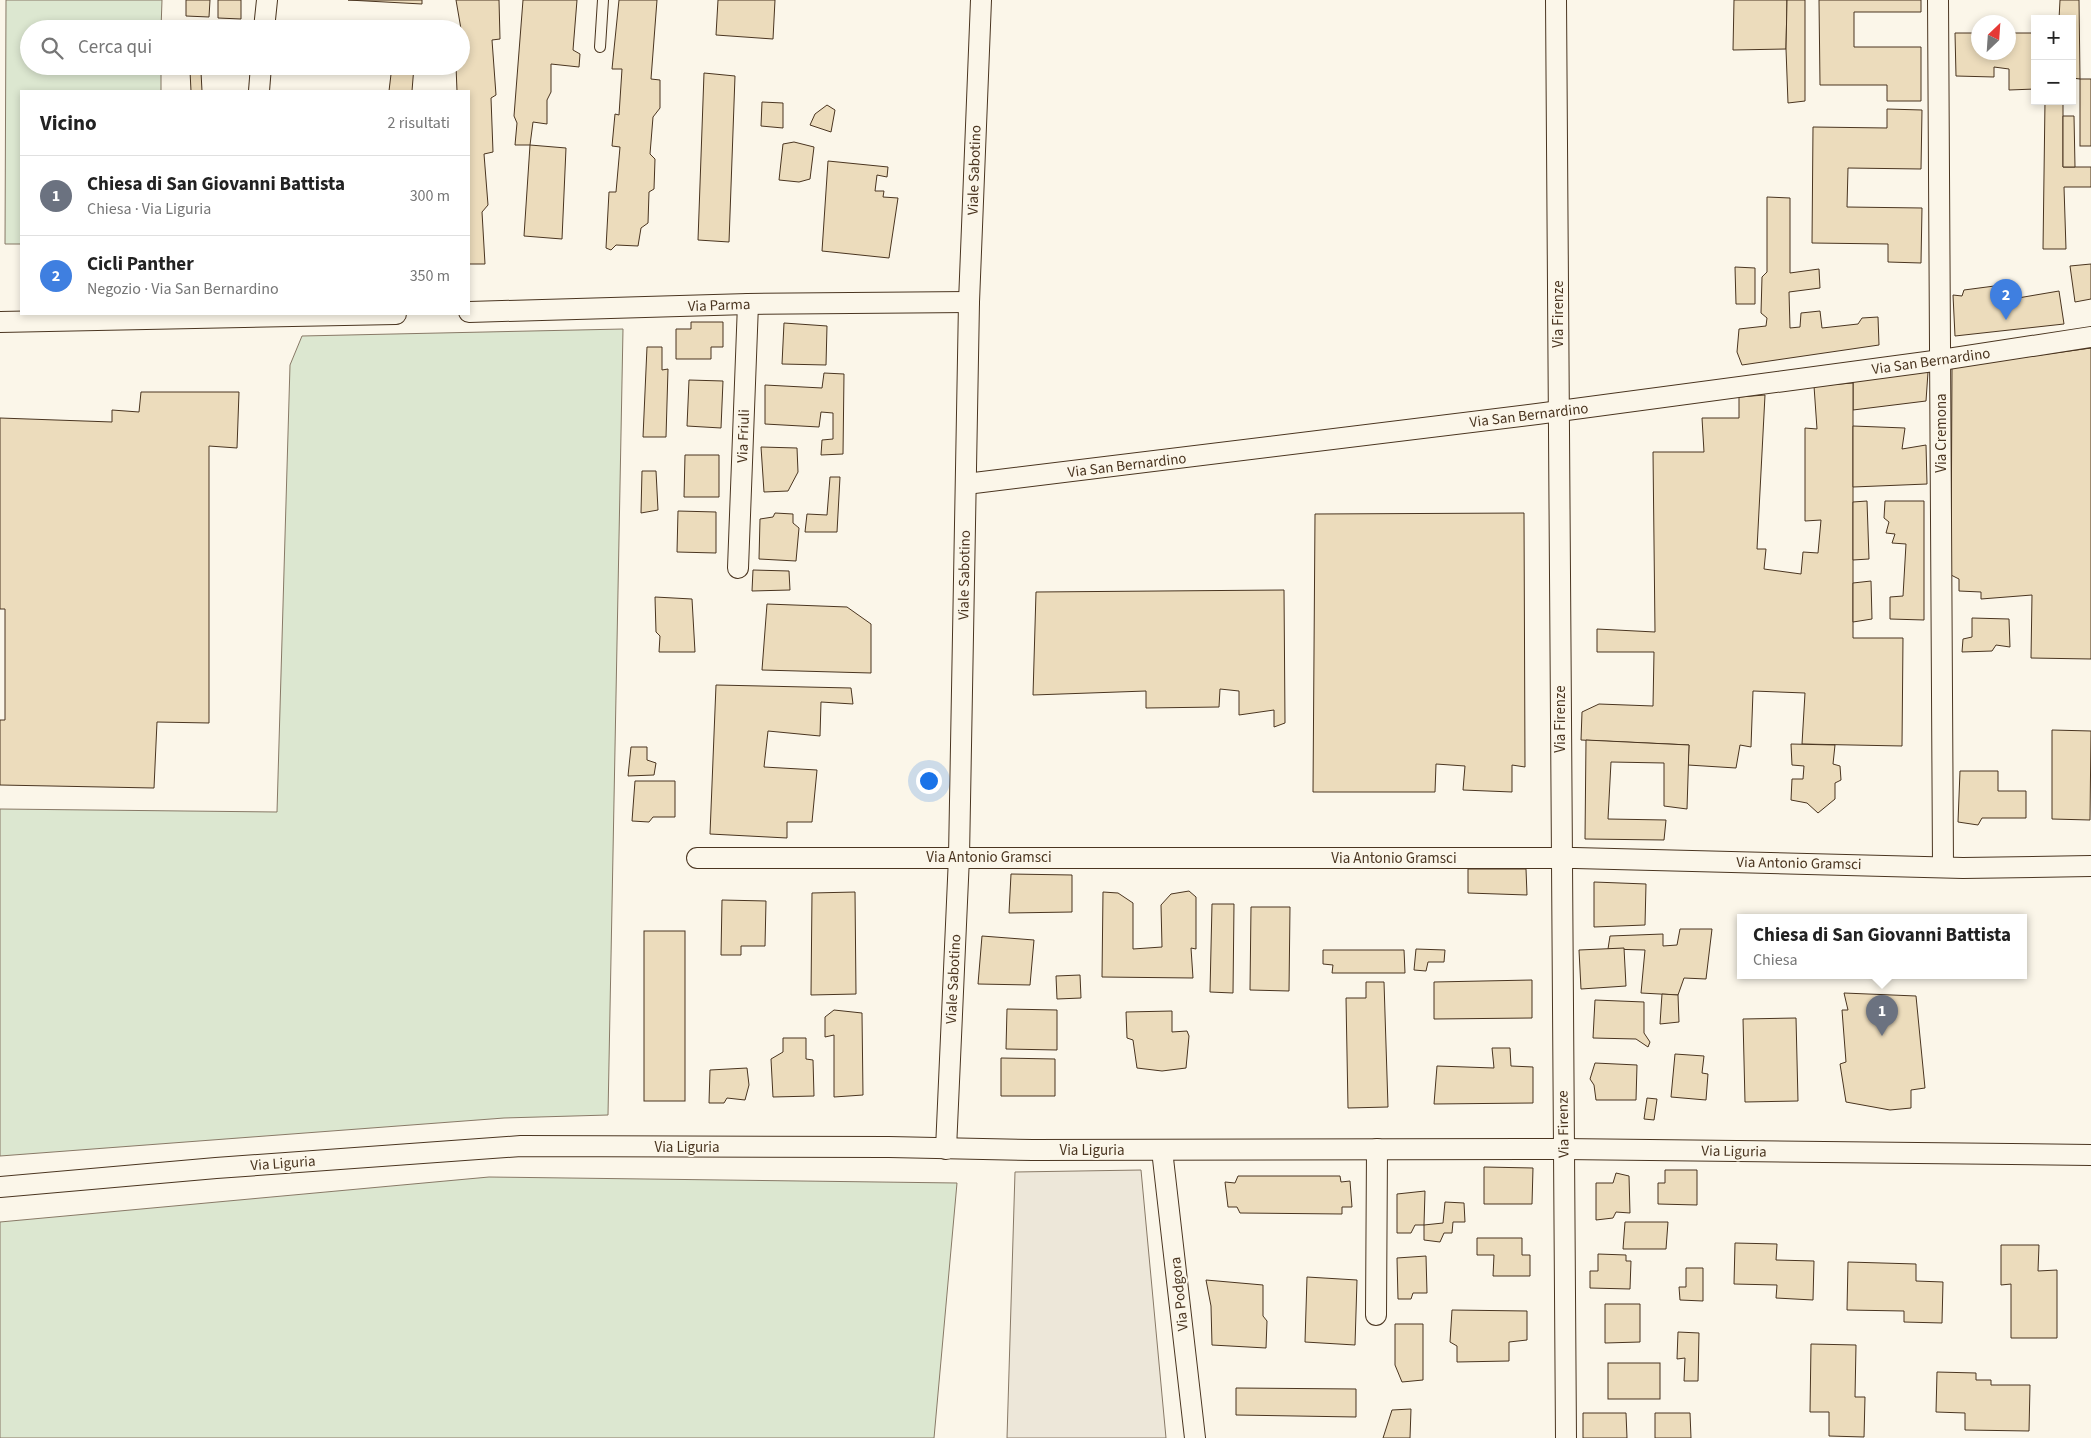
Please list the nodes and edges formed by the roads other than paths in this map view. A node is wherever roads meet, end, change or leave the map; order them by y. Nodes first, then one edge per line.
1 (267, 0) edge
2 (602, 0) edge
3 (981, 0) edge
4 (1556, 0) edge
5 (1938, 0) edge
6 (265, 20) edge
7 (600, 47) dead end
8 (260, 75) edge
9 (259, 90) edge
10 (969, 302) junction
11 (748, 304) junction
12 (470, 312) edge
13 (318, 315) edge
14 (240, 316) edge
15 (0, 322) edge
16 (2091, 338) edge
17 (1941, 360) junction
18 (1558, 411) junction
19 (966, 484) junction
20 (738, 568) dead end
21 (959, 857) junction
22 (697, 858) dead end
23 (1561, 858) junction
24 (1943, 866) junction
25 (2091, 866) edge
26 (946, 1149) junction
27 (1377, 1149) junction
28 (1563, 1149) junction
29 (1162, 1150) junction
30 (2091, 1155) edge
31 (0, 1187) edge
32 (1376, 1315) dead end
33 (1195, 1438) edge
34 (1566, 1438) edge

1 - 6 street
2 - 7 lane
3 - 10 street, Viale Sabotino
4 - 18 street, Via Firenze
5 - 17 street, Via Cremona
8 - 9 street
10 - 11 street, Via Parma
10 - 19 street, Viale Sabotino
11 - 12 street, Via Parma
11 - 20 street, Via Friuli
13 - 14 street
14 - 15 street
16 - 17 street, Via San Bernardino
17 - 18 street, Via San Bernardino
17 - 24 street, Via Cremona
18 - 19 street, Via San Bernardino
18 - 23 street, Via Firenze
19 - 21 street, Viale Sabotino
21 - 22 street, Via Antonio Gramsci
21 - 23 street, Via Antonio Gramsci
21 - 26 street, Viale Sabotino
23 - 24 street, Via Antonio Gramsci
23 - 28 street, Via Firenze
24 - 25 street, Via Antonio Gramsci
26 - 29 street, Via Liguria
26 - 31 street, Via Liguria
27 - 28 street, Via Liguria
27 - 29 street, Via Liguria
27 - 32 street
28 - 30 street, Via Liguria
28 - 34 street, Via Firenze
29 - 33 street, Via Podgora

